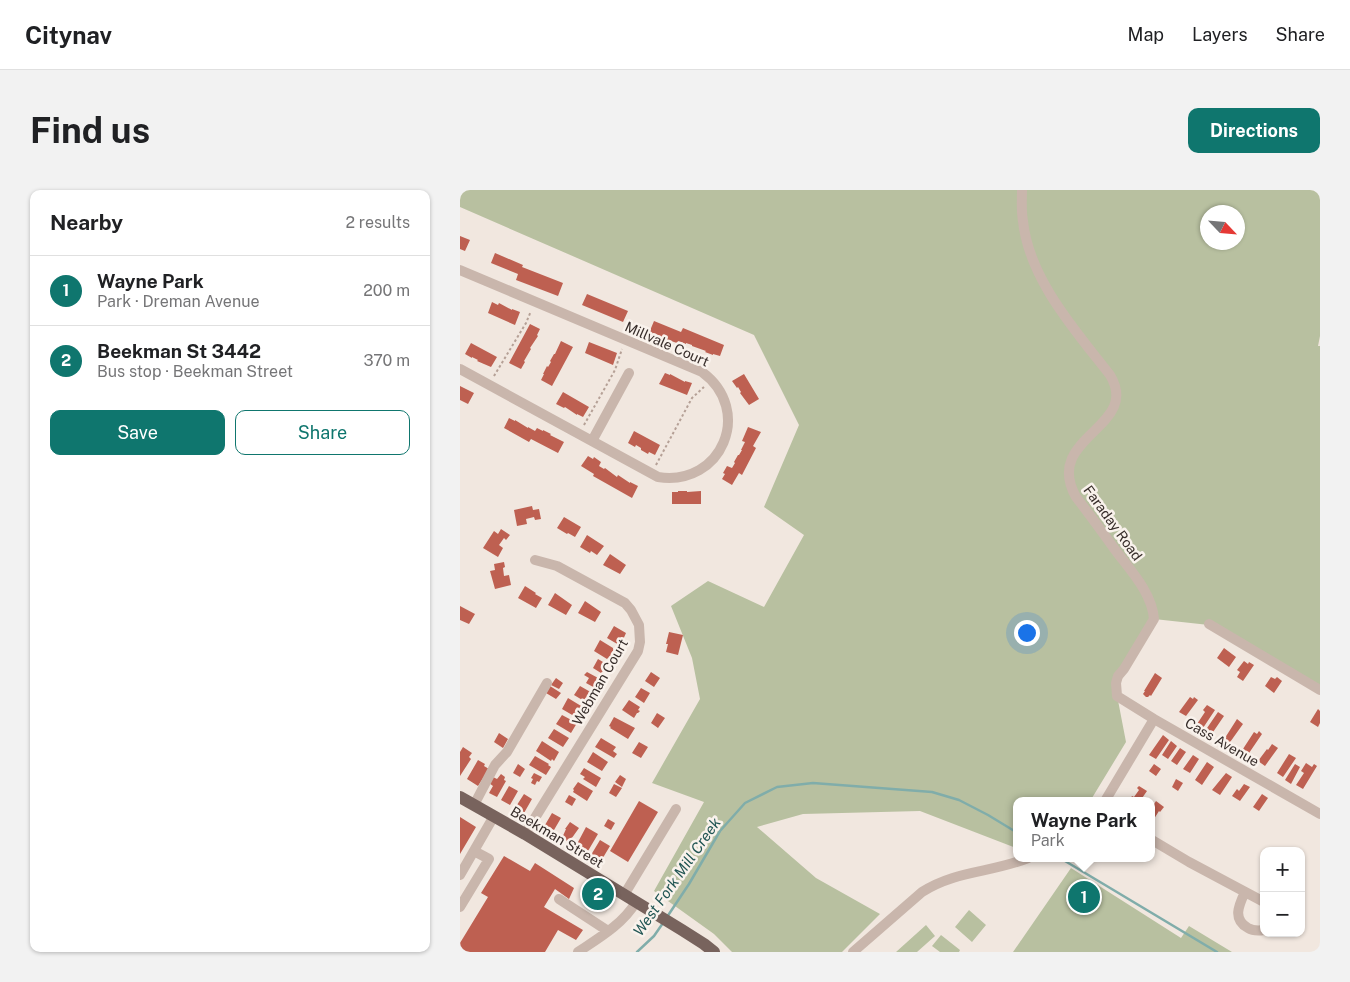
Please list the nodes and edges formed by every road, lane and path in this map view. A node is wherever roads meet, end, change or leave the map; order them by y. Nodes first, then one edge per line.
1 (1022, 190) edge
2 (460, 270) edge
3 (535, 302) junction
4 (625, 340) junction
5 (460, 369) edge
6 (629, 373) dead end
7 (711, 380) junction
8 (489, 385) junction
9 (579, 434) junction
10 (592, 441) junction
11 (651, 474) junction
12 (534, 560) dead end
13 (1209, 624) dead end
14 (547, 683) dead end
15 (1116, 690) joint
16 (1320, 690) edge
17 (1154, 719) junction
18 (460, 797) edge
19 (1107, 797) edge
20 (474, 804) junction
21 (676, 809) dead end
22 (1320, 814) edge
23 (494, 816) junction
24 (525, 834) junction
25 (1155, 842) edge
26 (474, 851) junction
27 (1014, 862) edge
28 (460, 875) edge
29 (1245, 892) junction
30 (624, 895) junction
31 (559, 899) dead end
32 (1260, 900) edge
33 (636, 902) junction
34 (460, 907) edge
35 (1260, 930) edge
36 (608, 931) junction
37 (578, 952) edge
38 (714, 952) edge
39 (853, 952) edge

1 - 15 street, Faraday Road
2 - 3 street, Millvale Court
3 - 4 street, Millvale Court
3 - 8 path
4 - 7 street, Millvale Court
4 - 9 path
5 - 8 street, Millvale Court
6 - 10 street
7 - 11 path
7 - 11 street, Millvale Court
8 - 9 street, Millvale Court
9 - 10 street, Millvale Court
10 - 11 street, Millvale Court
12 - 24 street, Webman Court
13 - 16 street
14 - 20 street
15 - 17 street, Cass Avenue
17 - 19 street
17 - 22 street, Cass Avenue
18 - 20 main road, Beekman Street
20 - 23 main road, Beekman Street
21 - 30 street
23 - 24 main road, Beekman Street
23 - 26 street
24 - 30 main road, Beekman Street
25 - 29 street
26 - 28 street
26 - 34 street
27 - 39 street
29 - 32 street
29 - 35 street
30 - 33 main road, Beekman Street
31 - 36 street
33 - 36 street
33 - 38 main road, Beekman Street
36 - 37 street

